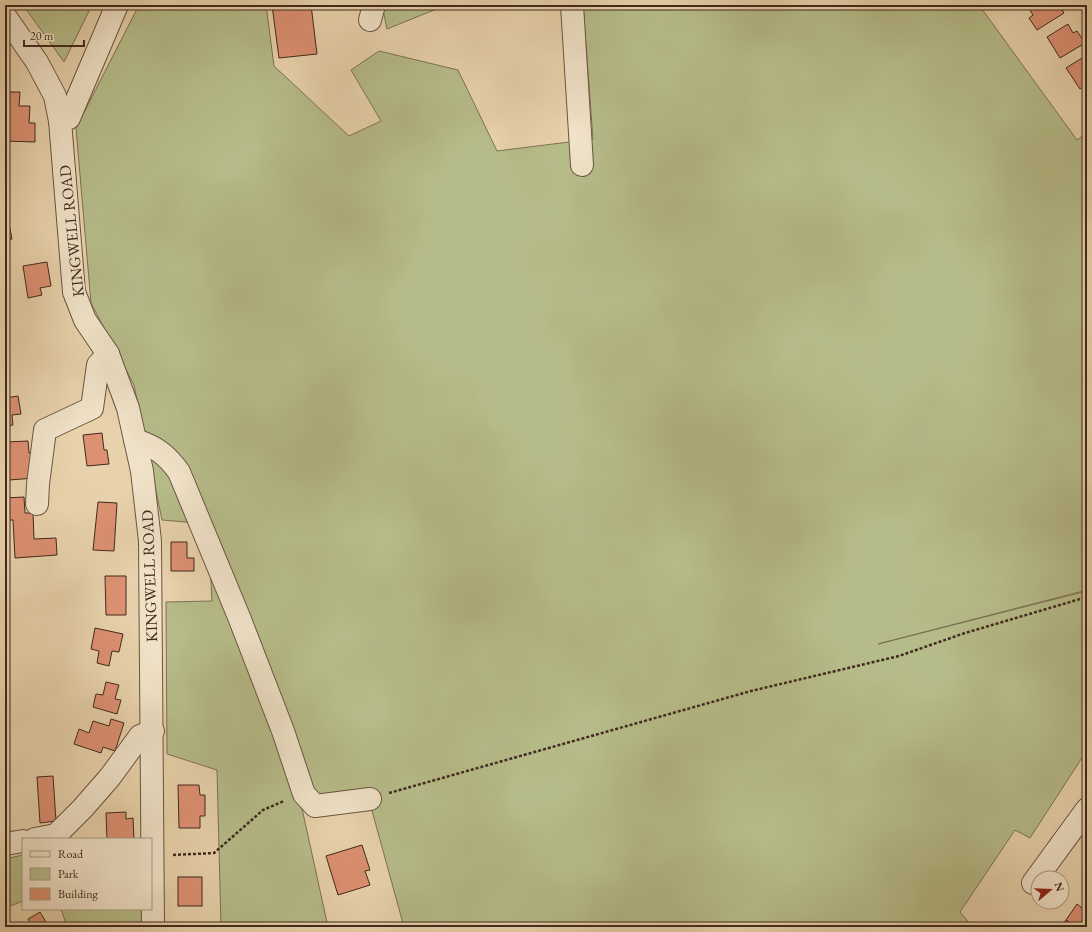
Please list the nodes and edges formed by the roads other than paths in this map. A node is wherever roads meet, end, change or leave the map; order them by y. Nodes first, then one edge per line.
1 (117, 5) edge
2 (572, 5) edge
3 (5, 16) edge
4 (60, 121) junction
5 (582, 165) dead end
6 (108, 354) junction
7 (135, 440) junction
8 (37, 504) dead end
9 (153, 731) junction
10 (370, 799) road end
11 (1087, 809) edge
12 (40, 838) edge
13 (22, 841) edge
14 (5, 844) edge
15 (1042, 870) edge
16 (153, 927) edge

1 - 4 street
2 - 5 street
3 - 4 street, KINGWELL ROAD
4 - 6 street, KINGWELL ROAD
6 - 7 street, KINGWELL ROAD
6 - 8 street
7 - 9 street, KINGWELL ROAD
7 - 10 street
9 - 12 street
9 - 16 street, KINGWELL ROAD
11 - 15 street
13 - 14 street

